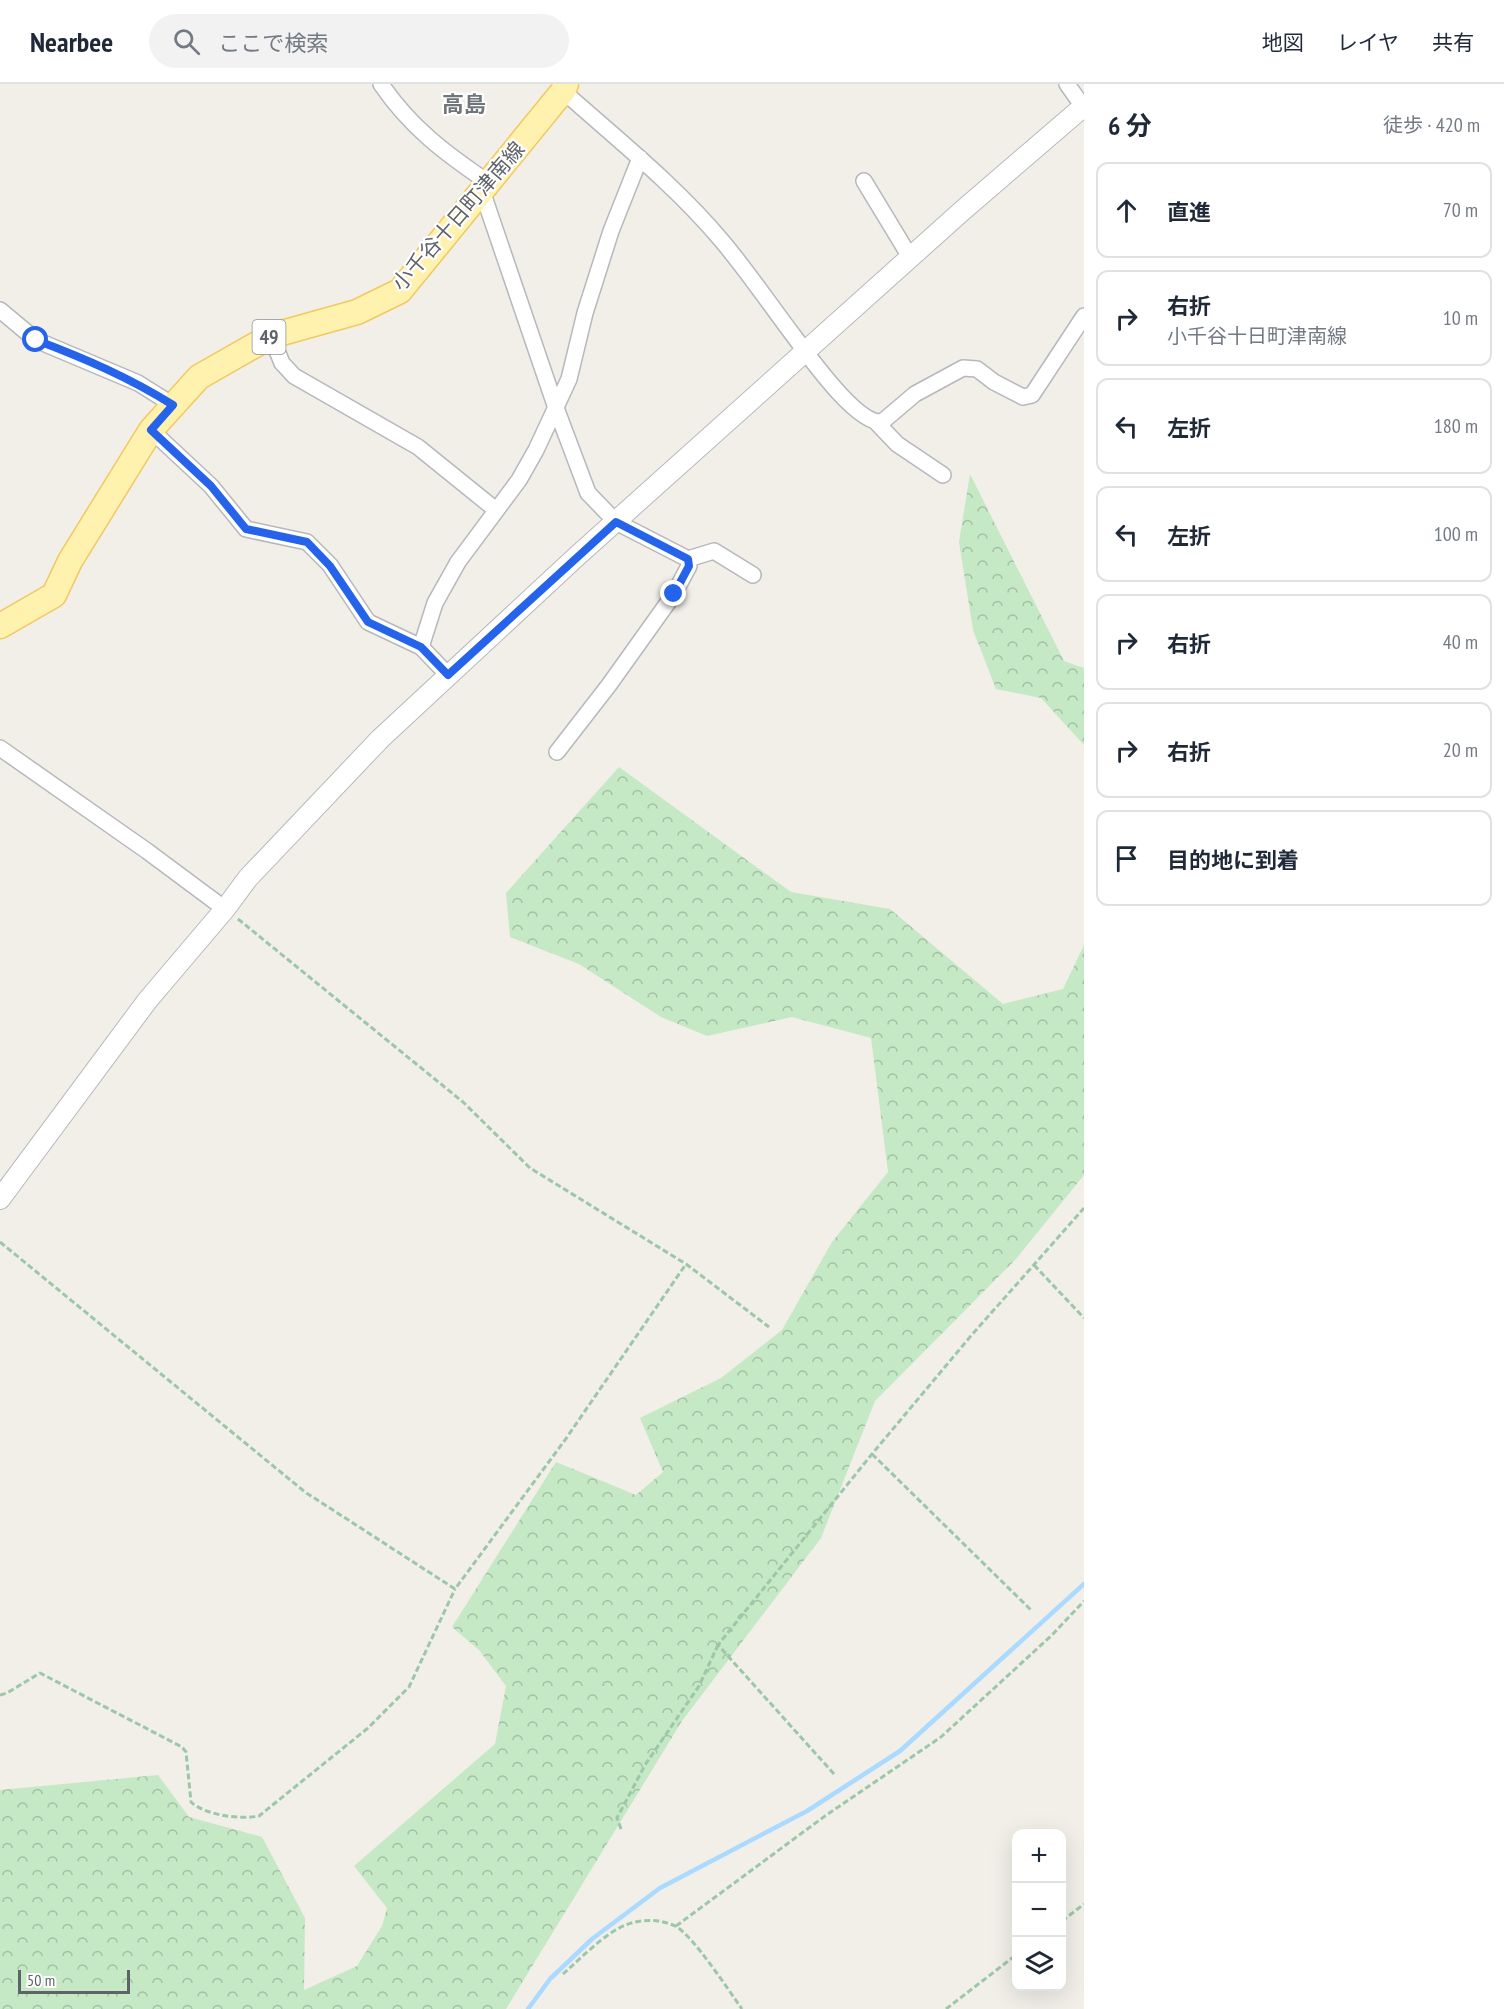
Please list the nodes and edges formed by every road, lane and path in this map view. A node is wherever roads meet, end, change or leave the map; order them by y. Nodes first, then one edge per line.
1 (381, 84) edge
2 (1067, 84) edge
3 (564, 87) edge
4 (1084, 107) edge
5 (640, 158) junction
6 (864, 181) dead end
7 (485, 187) junction
8 (910, 257) junction
9 (0, 310) edge
10 (1084, 316) edge
11 (271, 336) junction
12 (805, 351) junction
13 (173, 405) junction
14 (556, 408) junction
15 (877, 423) junction
16 (151, 430) junction
17 (943, 475) dead end
18 (496, 510) junction
19 (616, 522) junction
20 (688, 559) junction
21 (753, 575) dead end
22 (0, 626) edge
23 (421, 647) junction
24 (448, 675) junction
25 (0, 748) edge
26 (557, 752) dead end
27 (225, 909) junction
28 (0, 1200) edge
29 (1084, 1208) edge
30 (0, 1242) edge
31 (686, 1264) junction
32 (1034, 1265) junction
33 (1084, 1318) edge
34 (769, 1328) dead end
35 (872, 1454) junction
36 (455, 1589) junction
37 (1084, 1601) edge
38 (1031, 1610) dead end
39 (718, 1645) junction
40 (0, 1695) edge
41 (834, 1774) dead end
42 (621, 1829) dead end
43 (1084, 1904) edge
44 (1066, 1918) edge
45 (676, 1926) junction
46 (1012, 1959) edge
47 (563, 1974) dead end
48 (742, 2009) edge
49 (946, 2009) edge

1 - 7 street
2 - 4 street
3 - 5 street
3 - 7 main road, 小千谷十日町津南線 / 49
4 - 8 street
5 - 12 street
5 - 14 street
6 - 8 street
7 - 11 main road, 小千谷十日町津南線 / 49
7 - 14 street
8 - 12 street
9 - 13 street
10 - 15 street
11 - 13 main road, 小千谷十日町津南線 / 49
11 - 18 street
12 - 15 street
12 - 19 street
13 - 16 main road, 小千谷十日町津南線 / 49
14 - 18 street
14 - 19 street
15 - 17 street
16 - 22 main road, 小千谷十日町津南線 / 49
16 - 23 street
18 - 23 street
19 - 20 street
19 - 24 street
20 - 21 street
20 - 26 street
23 - 24 street
24 - 27 street
25 - 27 street
27 - 28 street
27 - 31 path
29 - 32 path
30 - 36 path
31 - 34 path
31 - 36 path
32 - 33 path
32 - 35 path
35 - 38 path
35 - 39 path
36 - 40 path
37 - 45 path
39 - 41 path
39 - 42 path
43 - 44 path
45 - 47 path
45 - 48 path
46 - 49 path

